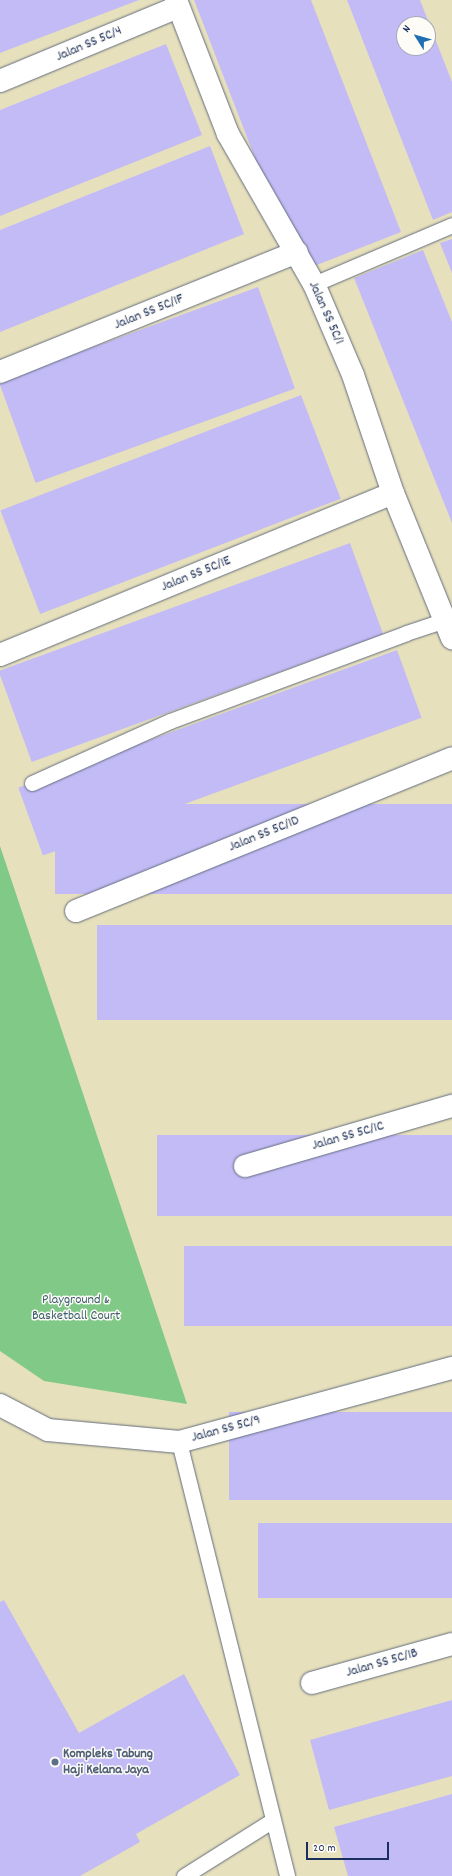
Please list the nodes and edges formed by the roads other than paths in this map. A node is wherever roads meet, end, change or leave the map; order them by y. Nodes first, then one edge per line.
1 (177, 3) edge
2 (0, 81) edge
3 (452, 225) edge
4 (297, 252) junction
5 (314, 284) junction
6 (0, 372) edge
7 (393, 493) junction
8 (449, 629) edge
9 (0, 655) edge
10 (452, 758) edge
11 (32, 783) dead end
12 (76, 911) dead end
13 (452, 1106) edge
14 (245, 1166) dead end
15 (452, 1368) edge
16 (0, 1405) edge
17 (179, 1442) junction
18 (452, 1644) edge
19 (312, 1683) dead end
20 (273, 1820) junction
21 (184, 1876) edge
22 (287, 1876) edge

1 - 2 street, Jalan SS 5C/4
1 - 4 street, Jalan SS 5C/1
3 - 5 lane
4 - 5 street, Jalan SS 5C/1
4 - 6 street, Jalan SS 5C/1F
5 - 7 street, Jalan SS 5C/1
7 - 8 street, Jalan SS 5C/1
7 - 9 street, Jalan SS 5C/1E
8 - 11 lane
10 - 12 street, Jalan SS 5C/1D
13 - 14 street, Jalan SS 5C/1C
15 - 17 street, Jalan SS 5C/9
16 - 17 street, Jalan SS 5C/9
17 - 20 lane
18 - 19 street, Jalan SS 5C/1B
20 - 21 lane
20 - 22 lane

